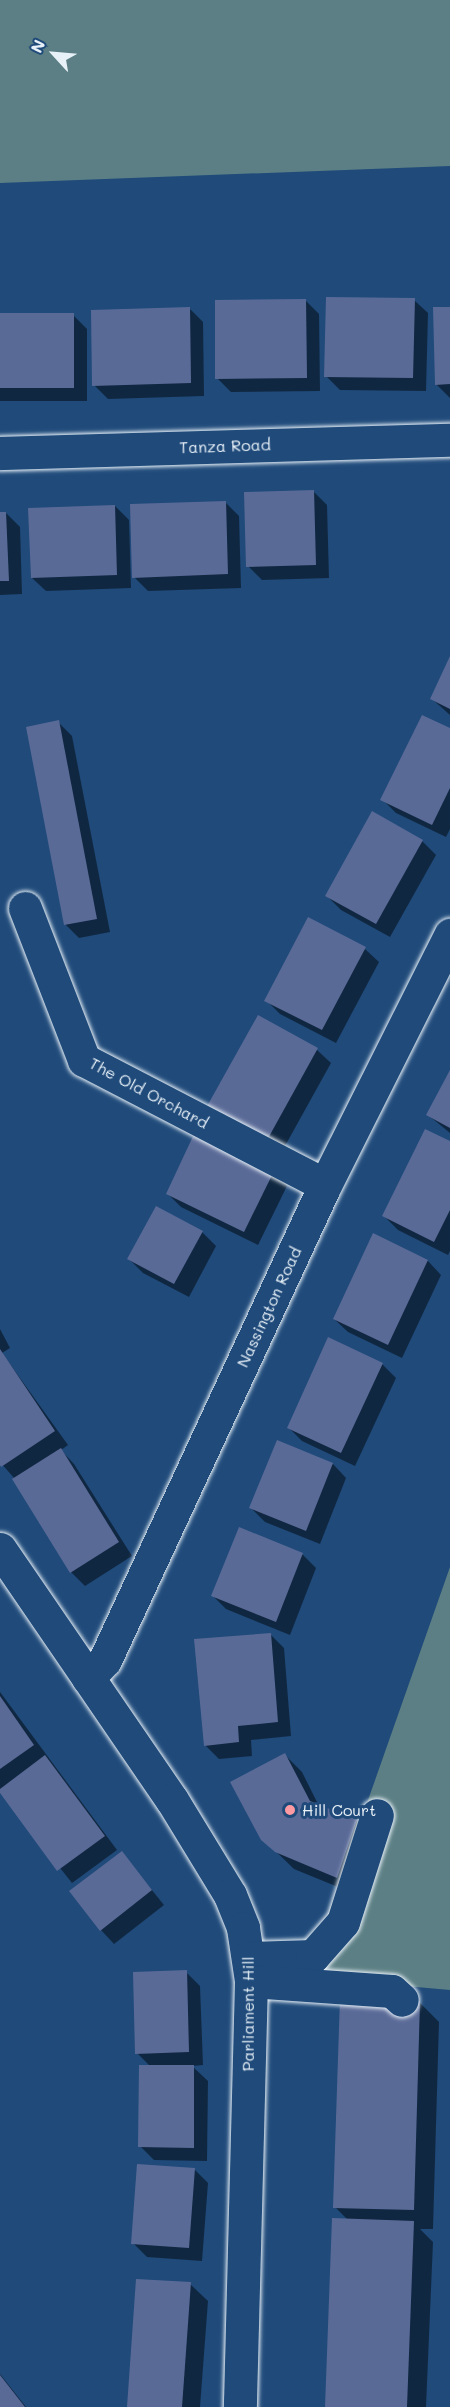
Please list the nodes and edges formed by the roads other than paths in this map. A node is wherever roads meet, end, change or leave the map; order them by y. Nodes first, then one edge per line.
1 (450, 440) edge
2 (0, 453) edge
3 (25, 908) dead end
4 (450, 935) edge
5 (326, 1185) junction
6 (0, 1549) edge
7 (88, 1678) junction
8 (377, 1815) dead end
9 (250, 1970) junction
10 (402, 2000) dead end
11 (240, 2407) edge

1 - 2 street, Tanza Road
3 - 5 street, The Old Orchard
4 - 5 street, Nassington Road
5 - 7 street, Nassington Road
6 - 7 street, Parliament Hill
7 - 9 street, Parliament Hill
8 - 9 street
9 - 10 street
9 - 11 street, Parliament Hill

